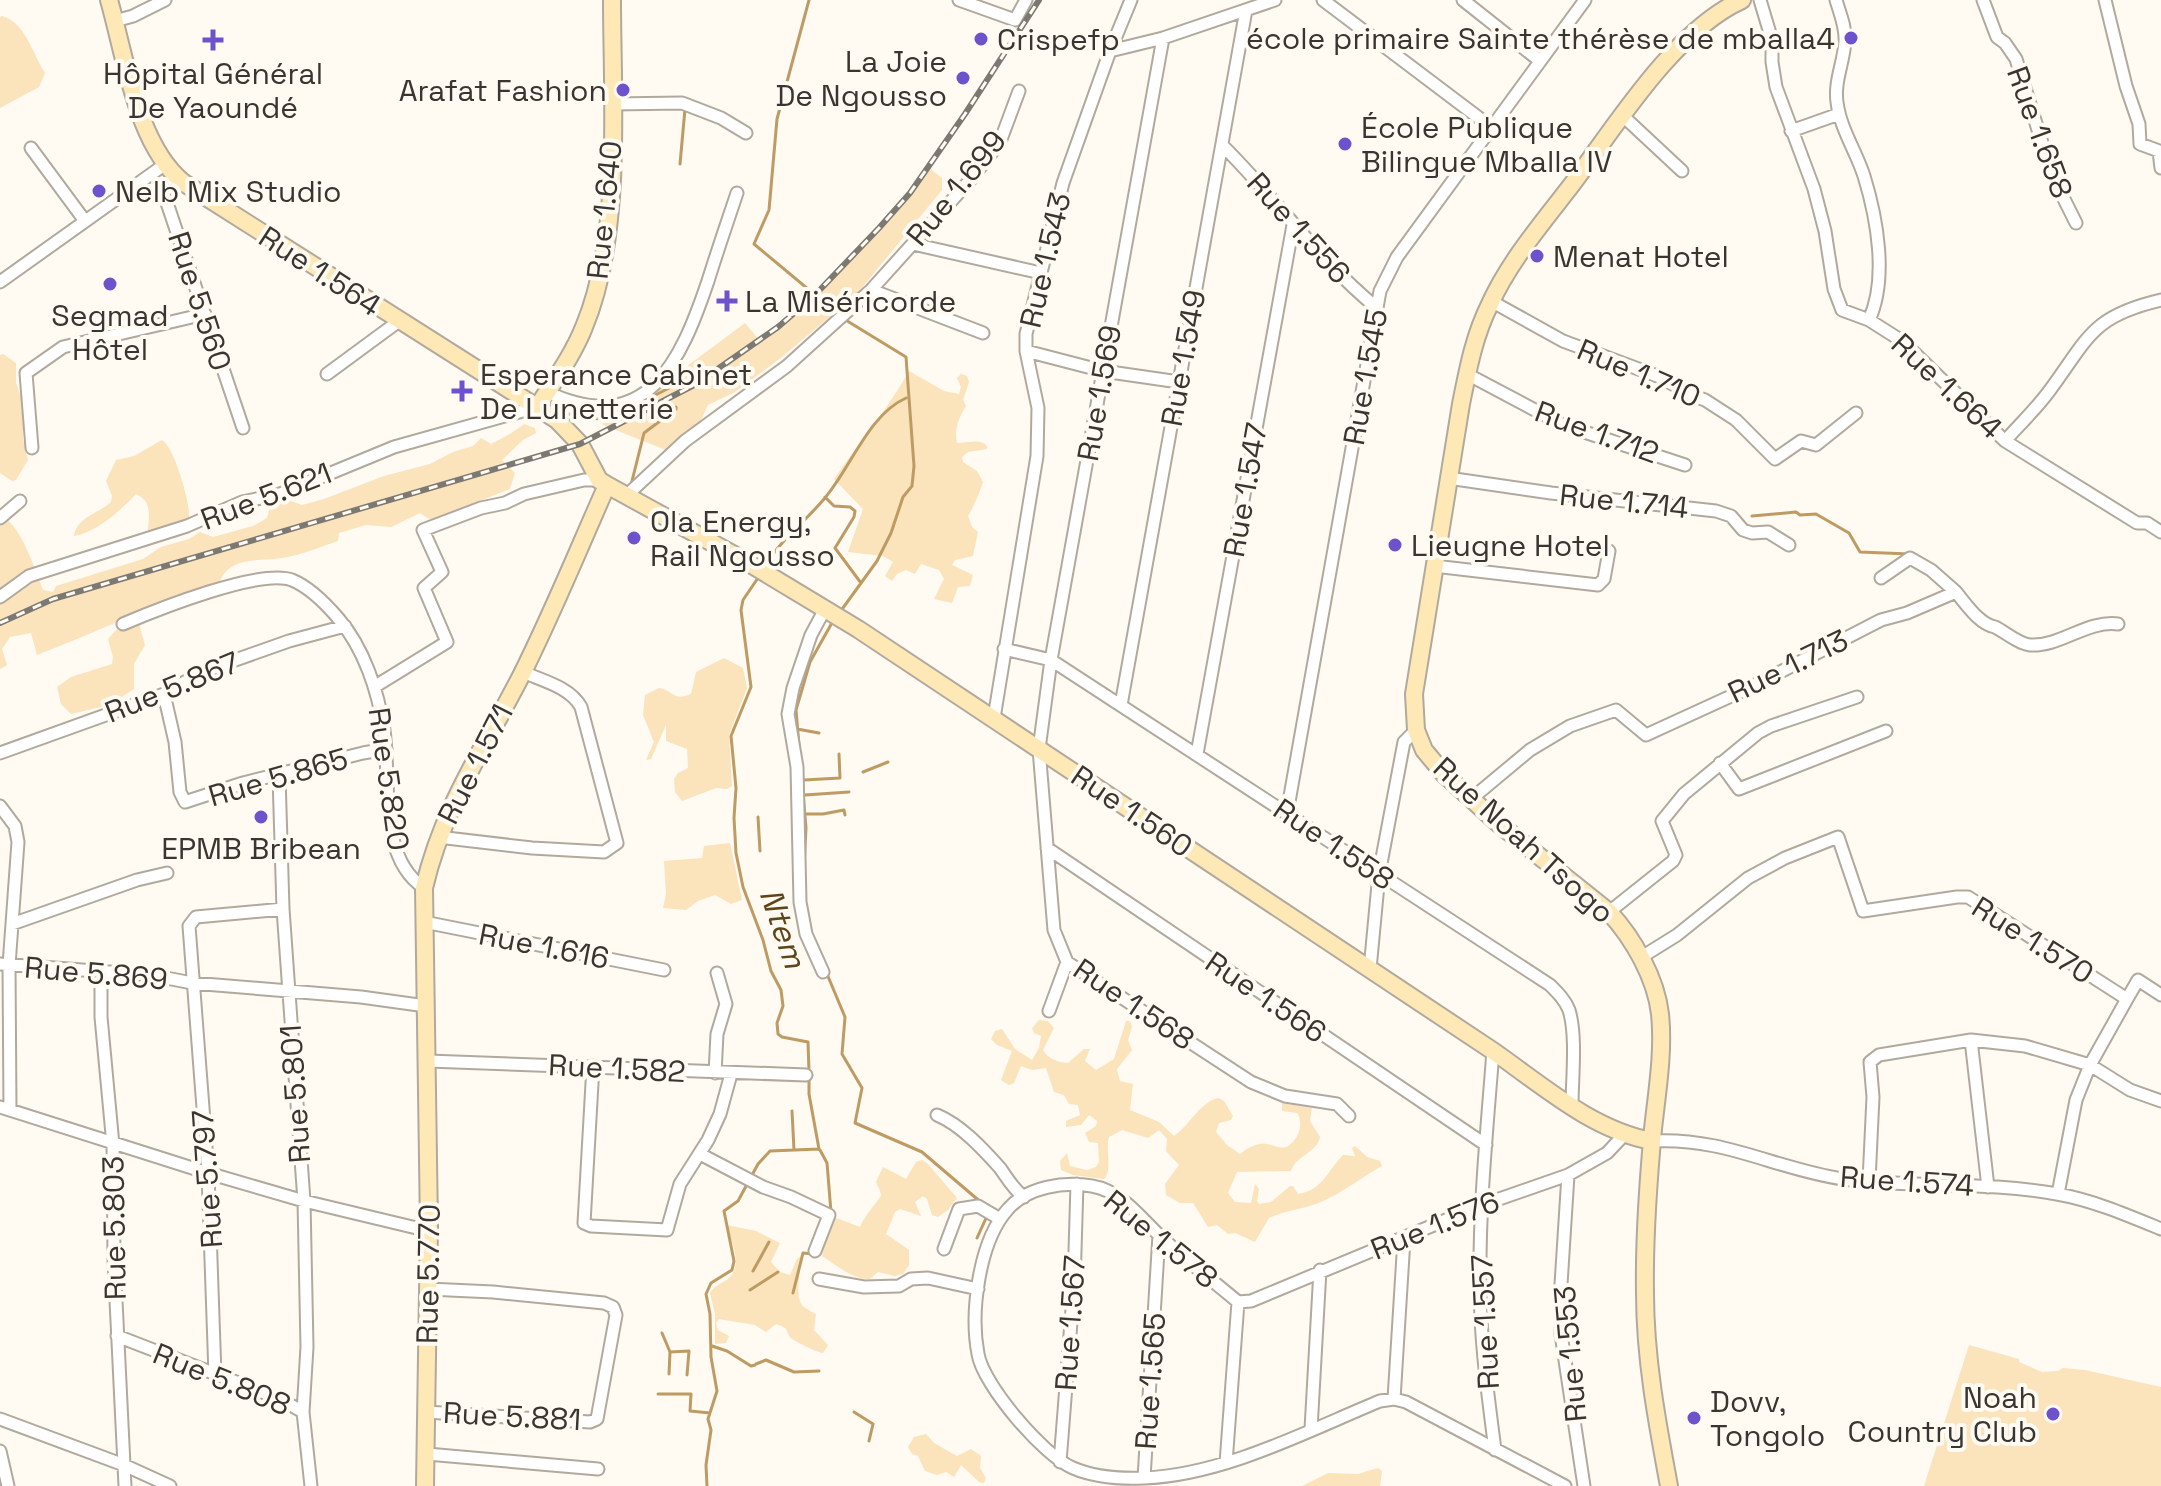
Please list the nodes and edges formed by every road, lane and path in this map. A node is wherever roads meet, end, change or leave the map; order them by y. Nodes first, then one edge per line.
1 (109, 0) edge
2 (165, 0) edge
3 (612, 0) edge
4 (959, 0) edge
5 (1026, 0) edge
6 (1131, 0) edge
7 (1275, 0) edge
8 (1323, 0) edge
9 (1463, 0) edge
10 (1585, 0) edge
11 (1760, 0) edge
12 (1836, 0) edge
13 (1983, 0) edge
14 (2105, 0) edge
15 (1733, 2) edge
16 (1246, 10) junction
17 (115, 21) junction
18 (1163, 38) junction
19 (1110, 51) junction
20 (1540, 61) junction
21 (1019, 91) dead end
22 (612, 104) junction
23 (1839, 114) junction
24 (1623, 116) junction
25 (1491, 127) junction
26 (1791, 131) junction
27 (746, 133) dead end
28 (1222, 145) junction
29 (31, 148) dead end
30 (2161, 168) edge
31 (169, 170) junction
32 (1682, 171) dead end
33 (737, 193) dead end
34 (85, 221) junction
35 (2076, 223) dead end
36 (1293, 225) junction
37 (913, 244) junction
38 (1041, 273) junction
39 (0, 282) edge
40 (871, 290) junction
41 (2161, 300) edge
42 (1491, 301) junction
43 (1377, 308) junction
44 (205, 314) junction
45 (1869, 320) junction
46 (399, 321) junction
47 (983, 333) dead end
48 (1026, 351) junction
49 (1103, 371) junction
50 (327, 374) dead end
51 (1467, 374) junction
52 (1179, 382) junction
53 (542, 399) junction
54 (1856, 413) dead end
55 (243, 428) dead end
56 (2005, 441) junction
57 (32, 448) dead end
58 (1685, 465) dead end
59 (1448, 478) junction
60 (603, 483) junction
61 (626, 496) junction
62 (20, 501) dead end
63 (0, 518) edge
64 (2161, 532) edge
65 (1789, 545) dead end
66 (1609, 551) dead end
67 (1434, 566) junction
68 (1881, 578) dead end
69 (1956, 592) junction
70 (0, 597) edge
71 (825, 609) junction
72 (123, 624) dead end
73 (2118, 624) dead end
74 (345, 626) junction
75 (1004, 649) junction
76 (1051, 660) junction
77 (523, 672) junction
78 (374, 687) junction
79 (164, 694) junction
80 (1857, 697) dead end
81 (1121, 705) junction
82 (994, 718) junction
83 (1416, 730) junction
84 (1886, 731) dead end
85 (386, 749) junction
86 (1039, 749) junction
87 (0, 753) edge
88 (1197, 754) junction
89 (1720, 763) junction
90 (279, 776) junction
91 (1470, 800) junction
92 (0, 806) edge
93 (1287, 813) junction
94 (438, 837) junction
95 (1047, 848) junction
96 (167, 873) dead end
97 (1379, 874) junction
98 (424, 888) junction
99 (283, 909) junction
100 (1609, 912) junction
101 (424, 922) junction
102 (12, 924) junction
103 (1640, 958) junction
104 (1067, 962) junction
105 (4, 964) edge
106 (1370, 969) junction
107 (664, 970) dead end
108 (101, 971) junction
109 (823, 972) dead end
110 (717, 973) dead end
111 (192, 983) junction
112 (288, 992) junction
113 (2161, 995) edge
114 (2127, 999) junction
115 (426, 1006) junction
116 (1049, 1011) dead end
117 (1971, 1040) junction
118 (1493, 1051) junction
119 (428, 1061) junction
120 (2090, 1065) junction
121 (593, 1066) junction
122 (715, 1073) junction
123 (731, 1074) junction
124 (806, 1075) dead end
125 (2161, 1101) edge
126 (1572, 1106) junction
127 (5, 1108) edge
128 (937, 1115) dead end
129 (1349, 1116) dead end
130 (1624, 1135) junction
131 (1652, 1141) junction
132 (113, 1145) junction
133 (1486, 1145) junction
134 (700, 1154) junction
135 (208, 1173) junction
136 (1568, 1175) junction
137 (1869, 1181) junction
138 (1077, 1184) junction
139 (1988, 1187) junction
140 (2058, 1194) junction
141 (1024, 1197) junction
142 (304, 1201) junction
143 (1482, 1205) junction
144 (1000, 1219) junction
145 (2161, 1229) edge
146 (429, 1231) junction
147 (1159, 1235) junction
148 (1404, 1239) junction
149 (944, 1249) dead end
150 (815, 1251) dead end
151 (1320, 1270) junction
152 (819, 1279) dead end
153 (428, 1289) junction
154 (978, 1289) junction
155 (1238, 1302) junction
156 (117, 1336) junction
157 (215, 1375) junction
158 (1394, 1399) junction
159 (303, 1412) junction
160 (426, 1412) junction
161 (0, 1419) edge
162 (1311, 1429) junction
163 (1495, 1450) junction
164 (0, 1451) edge
165 (427, 1454) junction
166 (1060, 1462) junction
167 (1226, 1463) junction
168 (124, 1465) junction
169 (598, 1469) dead end
170 (1144, 1478) junction
171 (1106, 1481) edge
172 (8, 1486) edge
173 (125, 1486) edge
174 (170, 1486) edge
175 (311, 1486) edge
176 (425, 1486) edge
177 (1565, 1486) edge
178 (1584, 1486) edge
179 (1669, 1486) edge

1 - 17 main road
2 - 17 street
3 - 22 main road, Rue 1.640
4 - 5 street
6 - 19 street, Rue 1.543
7 - 16 street
8 - 25 street
9 - 20 street
10 - 20 street, Rue 1.545
11 - 26 street, Rue 1.664
12 - 23 street
13 - 35 street, Rue 1.658
14 - 30 street
15 - 24 main road, Rue Noah Tsogo
16 - 18 street
16 - 28 street, Rue 1.549
17 - 31 main road
18 - 19 street
18 - 49 street, Rue 1.569
19 - 38 street, Rue 1.543
20 - 25 street, Rue 1.545
21 - 37 street, Rue 1.699
22 - 27 street
22 - 53 main road, Rue 1.640
23 - 26 street
23 - 45 street
24 - 32 street
24 - 42 main road, Rue Noah Tsogo
25 - 43 street, Rue 1.545
26 - 45 street, Rue 1.664
28 - 36 street, Rue 1.556
28 - 52 street, Rue 1.549
29 - 34 street
31 - 34 street
31 - 44 street, Rue 5.560
31 - 46 main road, Rue 1.564
33 - 53 street
34 - 39 street
36 - 43 street, Rue 1.556
36 - 88 street, Rue 1.547
37 - 38 street
37 - 40 street, Rue 1.699
38 - 48 street, Rue 1.543
40 - 47 street
40 - 61 street, Rue 1.699
41 - 56 street
42 - 51 main road, Rue Noah Tsogo
42 - 54 street, Rue 1.710
43 - 93 street, Rue 1.545
44 - 55 street, Rue 5.560
44 - 57 street
45 - 56 street, Rue 1.664
46 - 50 street
46 - 53 main road, Rue 1.564
48 - 49 street
48 - 75 street, Rue 1.543
49 - 52 street
49 - 76 street, Rue 1.569
51 - 58 street, Rue 1.712
51 - 59 main road, Rue Noah Tsogo
52 - 81 street, Rue 1.549
53 - 60 main road, Rue 1.564
53 - 70 street, Rue 5.621
56 - 64 street, Rue 1.664
59 - 65 street, Rue 1.714
59 - 67 main road, Rue Noah Tsogo
60 - 61 main road, Rue 1.560
60 - 77 main road, Rue 1.571
60 - 78 street
61 - 71 main road, Rue 1.560
62 - 63 street
66 - 67 street
67 - 83 main road, Rue Noah Tsogo
68 - 69 street
69 - 73 street
69 - 91 street, Rue 1.713
71 - 82 main road, Rue 1.560
71 - 109 street
72 - 74 street, Rue 5.820
74 - 78 street, Rue 5.820
74 - 79 street, Rue 5.867
75 - 76 street, Rue 1.558
75 - 82 street, Rue 1.543
76 - 81 street, Rue 1.558
76 - 86 street, Rue 1.569
77 - 94 main road, Rue 1.571
77 - 94 street
78 - 85 street, Rue 5.820
79 - 87 street, Rue 5.867
79 - 90 street, Rue 5.865
80 - 89 street
81 - 88 street, Rue 1.558
82 - 86 main road, Rue 1.560
83 - 91 main road, Rue Noah Tsogo
83 - 97 street
84 - 89 street
85 - 90 street, Rue 5.865
85 - 98 street, Rue 5.820
86 - 95 street, Rue 1.568
86 - 106 main road, Rue 1.560
88 - 93 street, Rue 1.558
89 - 100 street
90 - 99 street, Rue 5.801
91 - 100 main road, Rue Noah Tsogo
92 - 102 street
93 - 97 street, Rue 1.558
94 - 98 main road, Rue 1.571
95 - 104 street, Rue 1.568
95 - 133 street, Rue 1.566
96 - 102 street
97 - 106 street
97 - 126 street, Rue 1.558
98 - 101 main road, Rue 1.571
99 - 111 street, Rue 5.797
99 - 112 street, Rue 5.801
100 - 103 main road, Rue Noah Tsogo
101 - 107 street, Rue 1.616
101 - 115 main road, Rue 1.571
102 - 105 street
103 - 114 street, Rue 1.570
103 - 131 main road, Rue Noah Tsogo
104 - 116 street
104 - 129 street, Rue 1.568
105 - 108 street, Rue 5.869
105 - 127 street
106 - 118 main road, Rue 1.560
108 - 111 street, Rue 5.869
108 - 132 street, Rue 5.803
110 - 122 street
111 - 112 street
111 - 135 street, Rue 5.797
112 - 115 street
112 - 142 street, Rue 5.801
113 - 114 street, Rue 1.570
114 - 120 street
115 - 119 main road, Rue 1.571
117 - 120 street
117 - 137 street
117 - 139 street
118 - 126 main road, Rue 1.560
118 - 133 street, Rue 1.557
119 - 121 street, Rue 1.582
119 - 146 main road, Rue 5.770
120 - 125 street
120 - 140 street
121 - 122 street, Rue 1.582
121 - 134 street
122 - 123 street, Rue 1.582
123 - 124 street, Rue 1.582
123 - 134 street
126 - 130 main road, Rue 1.560
127 - 132 street
128 - 141 street
130 - 131 main road, Rue 1.560
130 - 136 street, Rue 1.576
131 - 137 street, Rue 1.574
131 - 179 main road, Rue Noah Tsogo
132 - 135 street
132 - 156 street, Rue 5.803
133 - 143 street, Rue 1.557
134 - 150 street
135 - 142 street
135 - 157 street, Rue 5.797
136 - 143 street, Rue 1.576
136 - 178 street, Rue 1.553
137 - 139 street, Rue 1.574
138 - 141 street, Rue 1.578
138 - 147 street, Rue 1.578
138 - 166 street, Rue 1.567
139 - 140 street, Rue 1.574
140 - 145 street, Rue 1.574
141 - 144 street, Rue 1.578
142 - 146 street
142 - 159 street, Rue 5.801
143 - 148 street, Rue 1.576
143 - 163 street, Rue 1.557
144 - 149 street
144 - 154 street, Rue 1.578
146 - 153 main road, Rue 5.770
147 - 155 street, Rue 1.578
147 - 170 street, Rue 1.565
148 - 151 street, Rue 1.576
148 - 158 street
151 - 155 street, Rue 1.576
151 - 162 street
152 - 154 street
153 - 160 main road, Rue 5.770
153 - 160 street, Rue 5.881
154 - 166 street, Rue 1.578
155 - 167 street
156 - 157 street, Rue 5.808
156 - 168 street, Rue 5.803
157 - 159 street, Rue 5.808
158 - 162 street, Rue 1.578
158 - 163 street
159 - 175 street, Rue 5.808
160 - 165 main road, Rue 5.770
161 - 168 street
162 - 167 street, Rue 1.578
163 - 177 street
164 - 172 street
165 - 169 street
165 - 176 main road, Rue 5.770
166 - 171 street, Rue 1.578
167 - 170 street, Rue 1.578
168 - 173 street, Rue 5.803
168 - 174 street
170 - 171 street, Rue 1.578

